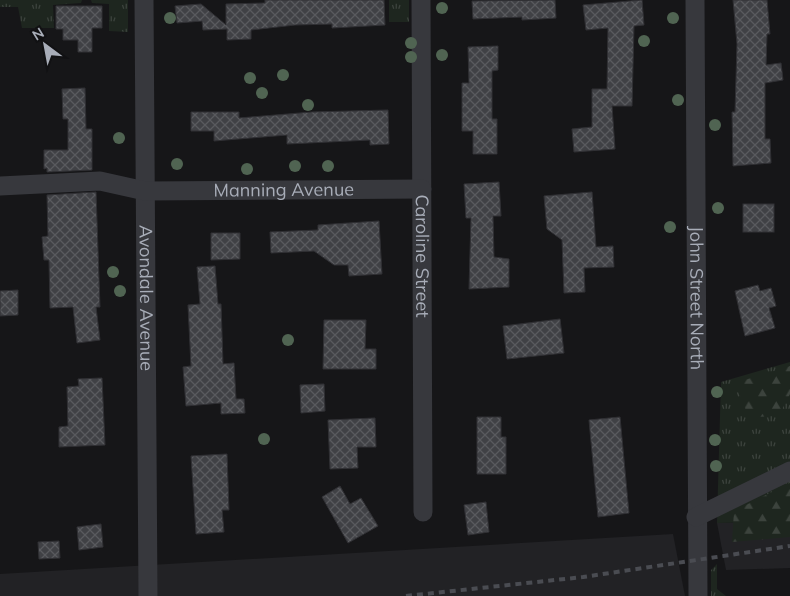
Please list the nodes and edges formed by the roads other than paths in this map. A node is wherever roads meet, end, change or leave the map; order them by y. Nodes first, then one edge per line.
1 (144, 0) edge
2 (421, 0) edge
3 (695, 0) edge
4 (0, 186) edge
5 (422, 189) junction
6 (145, 191) junction
7 (790, 471) edge
8 (423, 512) dead end
9 (696, 517) junction
10 (148, 596) edge
11 (698, 596) edge

1 - 6 street, Avondale Avenue
2 - 5 street, Caroline Street
3 - 9 street, John Street North
4 - 6 street, Manning Avenue
5 - 6 street, Manning Avenue
5 - 8 street, Caroline Street
6 - 10 street, Avondale Avenue
7 - 9 street
9 - 11 street, John Street North

